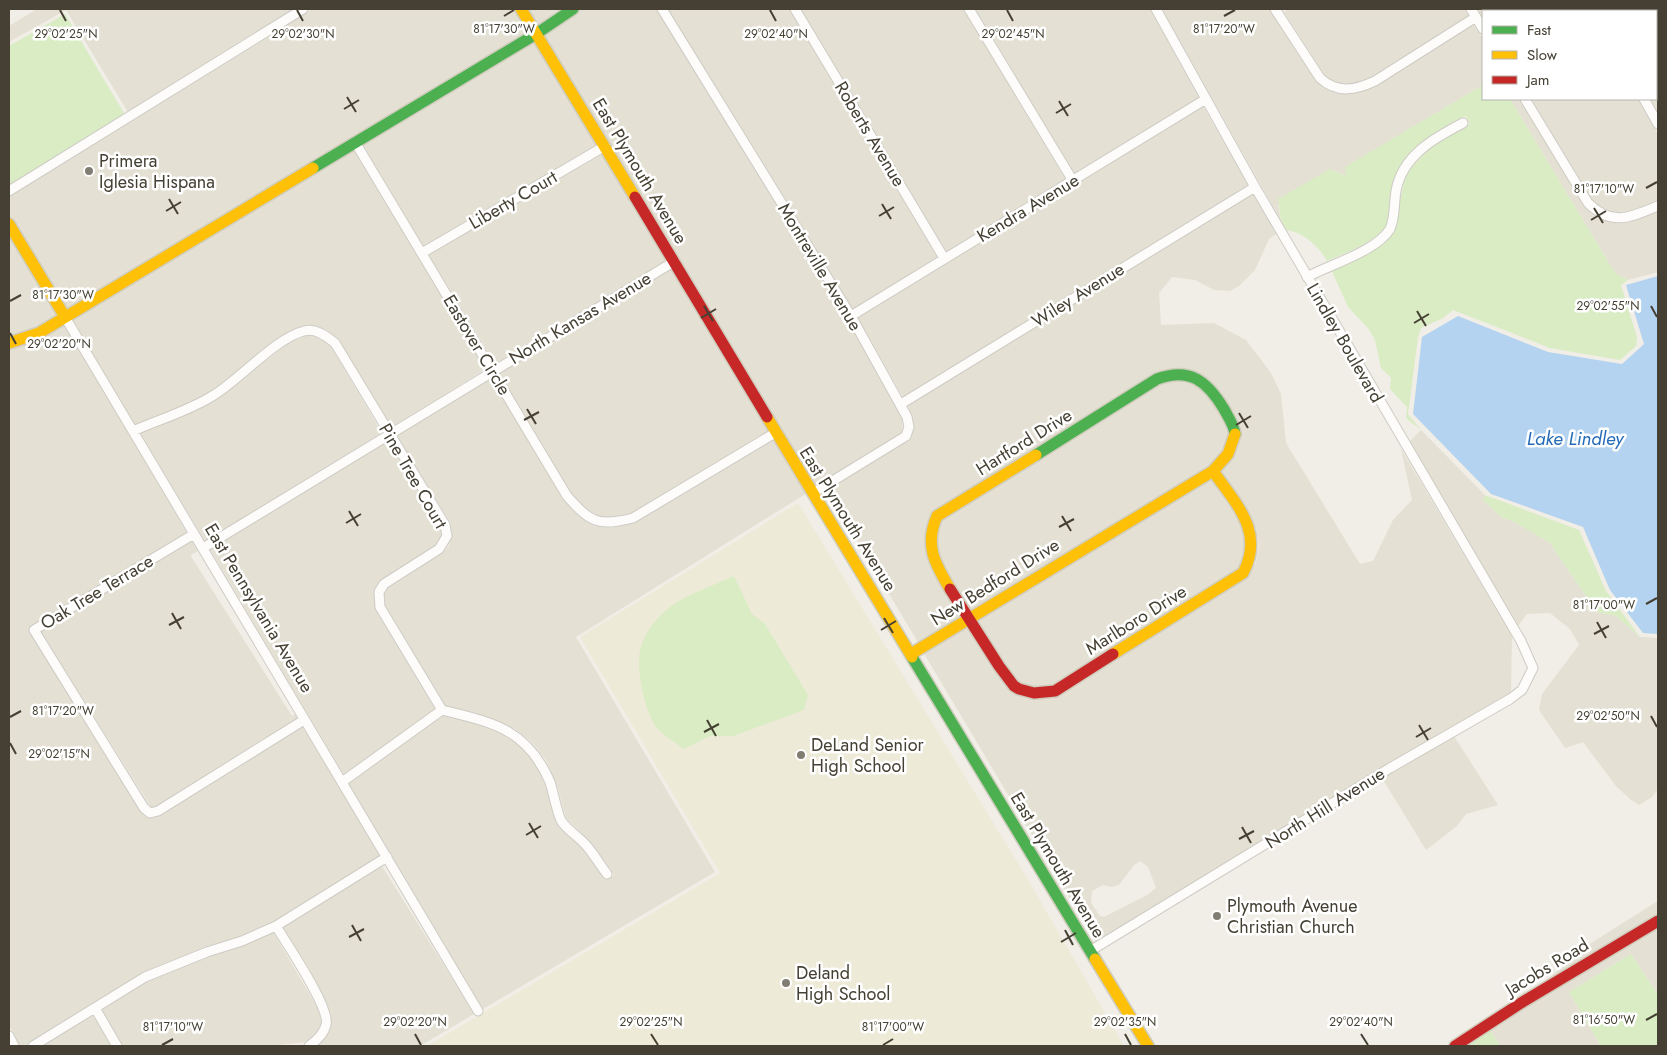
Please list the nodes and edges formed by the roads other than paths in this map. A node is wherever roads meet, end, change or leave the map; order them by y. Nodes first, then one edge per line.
1 (303, 9) edge
2 (521, 9) edge
3 (574, 9) edge
4 (662, 9) edge
5 (795, 9) edge
6 (969, 9) edge
7 (1156, 9) edge
8 (1278, 10) edge
9 (1474, 13) edge
10 (1482, 27) edge
11 (536, 34) junction
12 (1206, 99) junction
13 (1526, 100) edge
14 (1645, 100) edge
15 (1463, 123) dead end
16 (1658, 124) edge
17 (355, 142) junction
18 (604, 146) junction
19 (1073, 181) junction
20 (1254, 186) junction
21 (9, 191) edge
22 (1658, 206) edge
23 (9, 224) edge
24 (422, 253) junction
25 (944, 258) junction
26 (675, 261) junction
27 (1307, 277) junction
28 (851, 316) junction
29 (65, 317) junction
30 (9, 343) edge
31 (492, 370) junction
32 (901, 404) junction
33 (1222, 406) joint
34 (133, 431) junction
35 (775, 433) junction
36 (389, 434) junction
37 (1213, 471) junction
38 (813, 493) junction
39 (194, 534) junction
40 (203, 548) junction
41 (969, 618) junction
42 (911, 654) junction
43 (1530, 676) joint
44 (442, 710) junction
45 (304, 720) junction
46 (342, 782) junction
47 (387, 857) junction
48 (607, 874) dead end
49 (1658, 921) edge
50 (276, 926) junction
51 (1090, 951) junction
52 (95, 1008) junction
53 (478, 1011) dead end
54 (9, 1036) edge
55 (14, 1046) edge
56 (34, 1046) edge
57 (117, 1046) edge
58 (310, 1046) edge
59 (1148, 1046) edge
60 (1455, 1046) edge

1 - 21 street
2 - 11 street, East Plymouth Avenue
3 - 11 street
4 - 28 street, Montreville Avenue
5 - 25 street, Roberts Avenue
6 - 19 street
7 - 12 street, Lindley Boulevard
8 - 9 street
9 - 10 street
11 - 17 street
11 - 18 street, East Plymouth Avenue
12 - 19 street, Kendra Avenue
12 - 20 street, Lindley Boulevard
13 - 22 street
14 - 16 street
15 - 27 street
17 - 24 street, Eastover Circle
17 - 29 street
18 - 24 street, Liberty Court
18 - 26 street, East Plymouth Avenue
19 - 25 street, Kendra Avenue
20 - 27 street, Lindley Boulevard
20 - 32 street, Wiley Avenue
23 - 29 street, East Pennsylvania Avenue
24 - 31 street, Eastover Circle
25 - 28 street, Kendra Avenue
26 - 31 street, North Kansas Avenue
26 - 35 street, East Plymouth Avenue
27 - 43 street, Lindley Boulevard
28 - 32 street, Montreville Avenue
29 - 30 street
29 - 34 street, East Pennsylvania Avenue
31 - 35 street, Eastover Circle
31 - 36 street, North Kansas Avenue
32 - 38 street, Montreville Avenue
33 - 37 street, New Bedford Drive
33 - 41 street, Hartford Drive
34 - 36 street, Pine Tree Court
34 - 39 street, East Pennsylvania Avenue
35 - 38 street, East Plymouth Avenue
36 - 40 street, North Kansas Avenue
36 - 44 street, Pine Tree Court
37 - 41 street, New Bedford Drive
37 - 41 street, Marlboro Drive
38 - 42 street, East Plymouth Avenue
39 - 40 street, East Pennsylvania Avenue
39 - 45 street, Oak Tree Terrace
40 - 45 street, East Pennsylvania Avenue
41 - 42 street, New Bedford Drive
42 - 51 street, East Plymouth Avenue
43 - 51 street, North Hill Avenue
44 - 46 street
44 - 48 street
45 - 46 street, East Pennsylvania Avenue
46 - 47 street, East Pennsylvania Avenue
47 - 50 street
47 - 53 street, East Pennsylvania Avenue
49 - 60 street, Jacobs Road
50 - 52 street
50 - 58 street
51 - 59 street, East Plymouth Avenue
52 - 56 street
52 - 57 street
54 - 55 street

